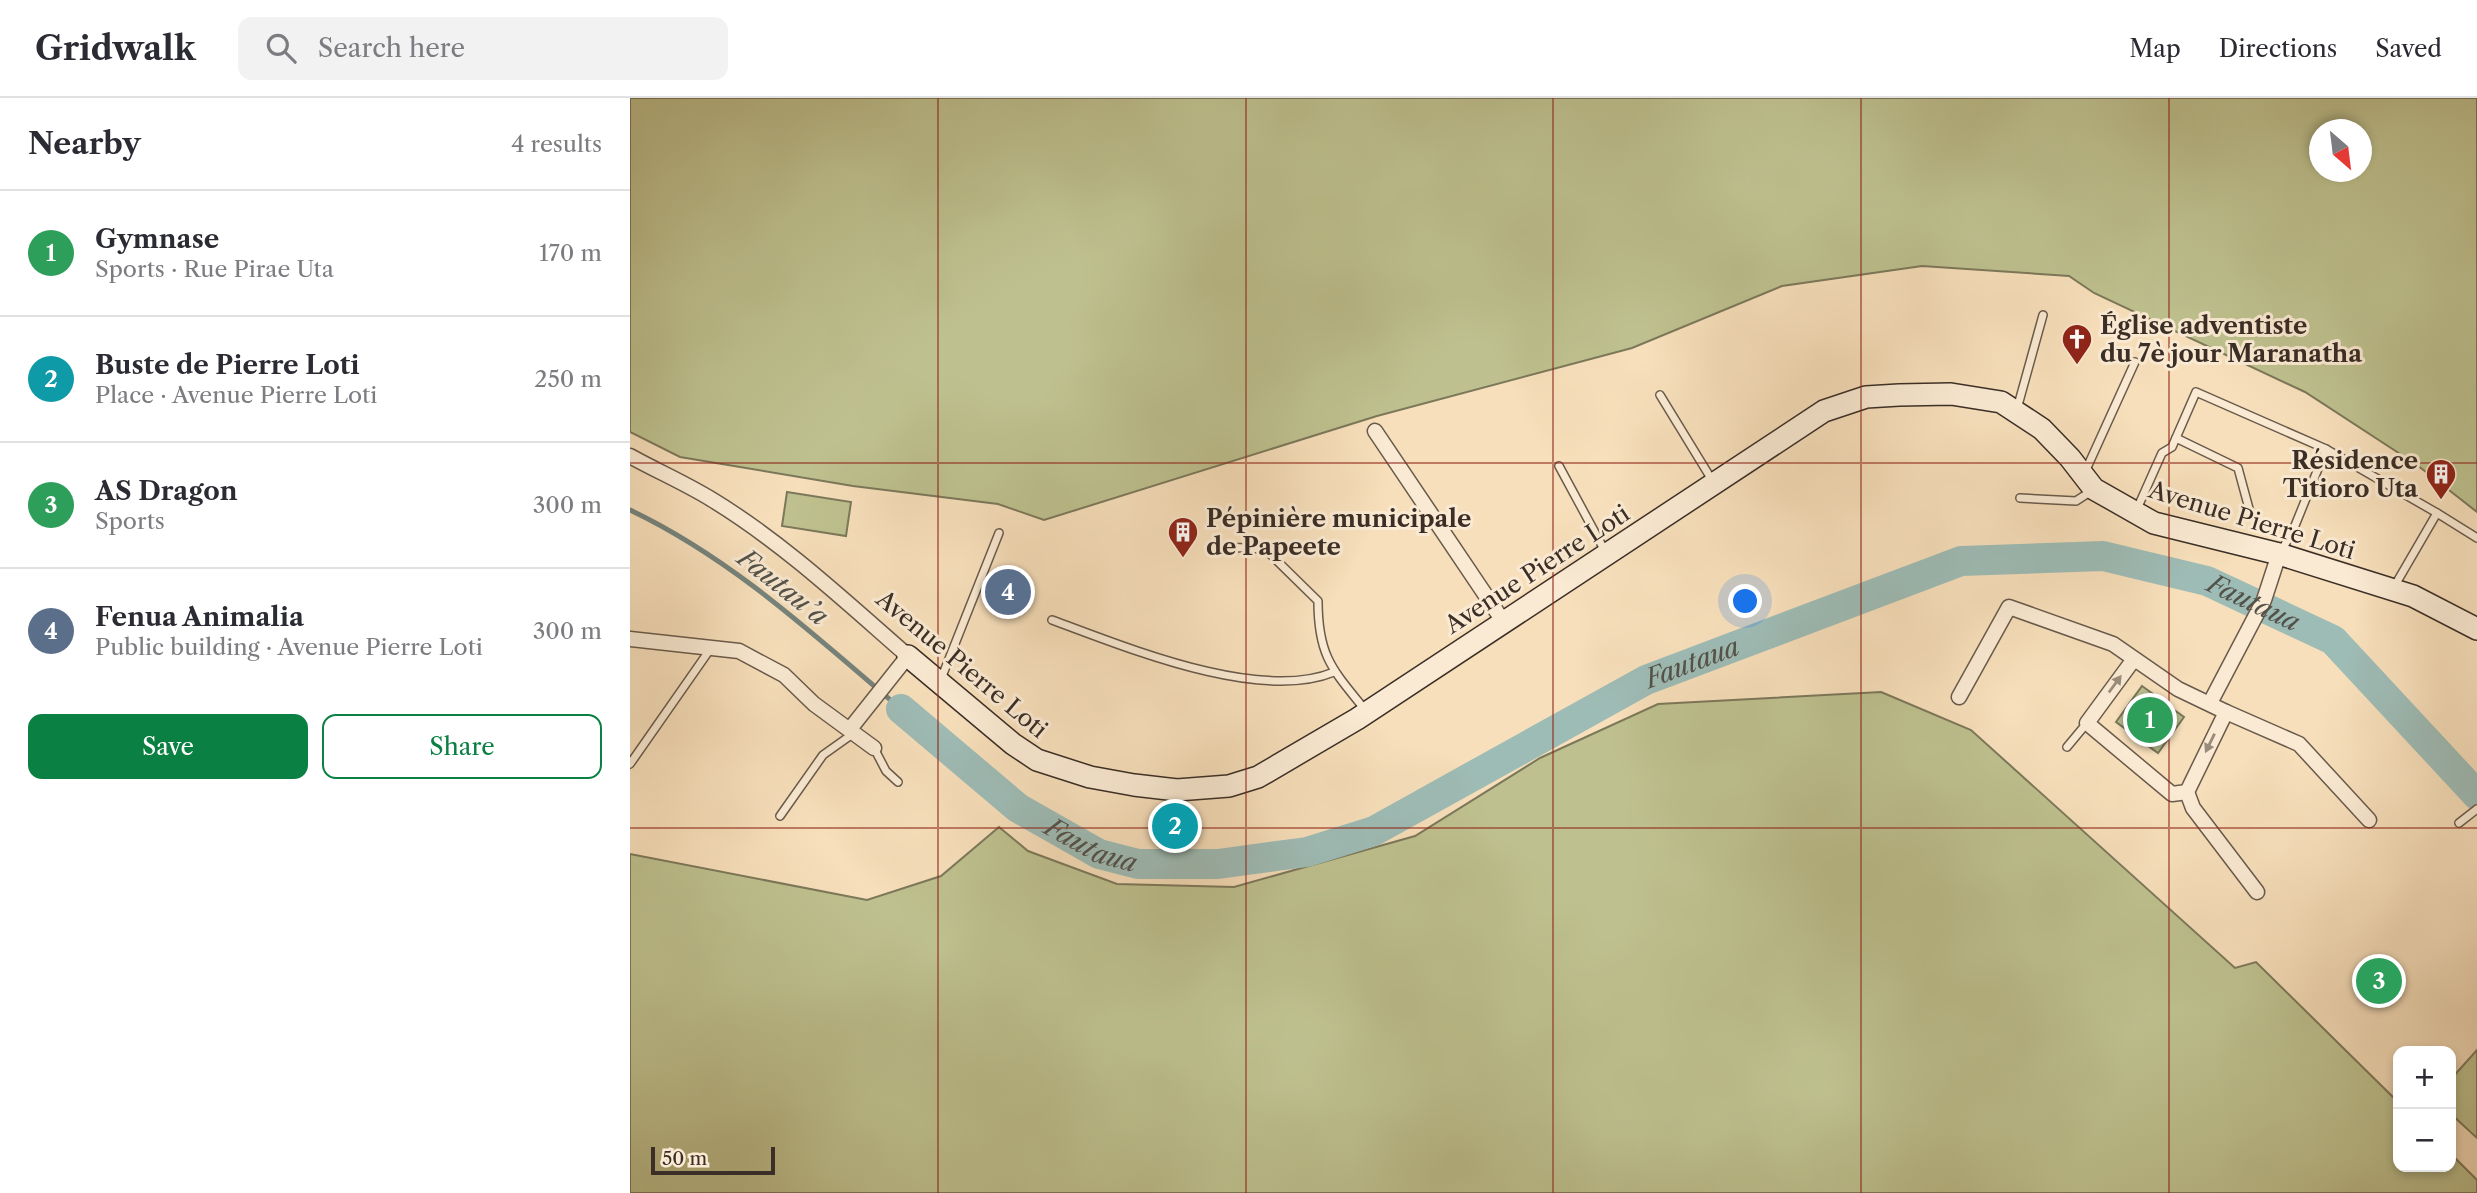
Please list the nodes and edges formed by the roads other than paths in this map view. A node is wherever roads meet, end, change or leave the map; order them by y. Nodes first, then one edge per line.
1 (2043, 315) dead end
2 (2135, 362) dead end
3 (1660, 395) dead end
4 (2017, 410) junction
5 (1375, 431) dead end
6 (2176, 438) junction
7 (2326, 449) junction
8 (630, 456) edge
9 (1559, 466) dead end
10 (2089, 483) junction
11 (1714, 484) junction
12 (2020, 498) dead end
13 (2136, 513) junction
14 (2437, 513) junction
15 (2252, 516) dead end
16 (999, 533) dead end
17 (2477, 538) edge
18 (1224, 547) dead end
19 (1606, 554) junction
20 (2279, 554) junction
21 (2392, 589) junction
22 (1052, 620) dead end
23 (1503, 621) junction
24 (2477, 629) edge
25 (630, 639) edge
26 (711, 647) junction
27 (908, 656) junction
28 (2134, 659) junction
29 (1334, 671) junction
30 (939, 683) junction
31 (1959, 697) dead end
32 (2210, 703) junction
33 (1367, 712) junction
34 (2226, 712) junction
35 (2087, 723) junction
36 (852, 731) junction
37 (2067, 747) dead end
38 (874, 748) joint
39 (630, 764) edge
40 (898, 782) dead end
41 (2187, 792) junction
42 (2477, 809) edge
43 (780, 816) dead end
44 (2369, 820) dead end
45 (2459, 823) dead end
46 (2257, 892) dead end

1 - 4 lane
2 - 10 lane
3 - 11 lane
4 - 10 main road, Avenue Pierre Loti
4 - 11 main road, Avenue Pierre Loti
5 - 23 street
6 - 7 lane
6 - 13 lane
6 - 15 lane
7 - 14 lane
7 - 20 lane
8 - 27 street, Avenue Pierre Loti
9 - 19 lane
10 - 12 lane
10 - 13 main road, Avenue Pierre Loti
11 - 19 main road, Avenue Pierre Loti
13 - 20 main road, Avenue Pierre Loti
14 - 17 lane
14 - 21 lane
16 - 30 lane
18 - 29 lane
19 - 23 main road, Avenue Pierre Loti
20 - 21 main road, Avenue Pierre Loti
20 - 32 street
21 - 24 main road, Avenue Pierre Loti
22 - 29 lane
23 - 33 main road, Avenue Pierre Loti
25 - 26 street
26 - 36 street
26 - 39 lane
27 - 30 main road, Avenue Pierre Loti
27 - 36 street
28 - 31 street
28 - 32 street
35 -> 28 street
29 - 33 lane
30 - 33 main road, Avenue Pierre Loti
32 - 34 street
34 -> 41 street
34 - 44 street
35 - 37 lane
35 - 41 street
36 - 38 street
36 - 43 lane
38 - 40 lane
41 - 46 street
42 - 45 lane

